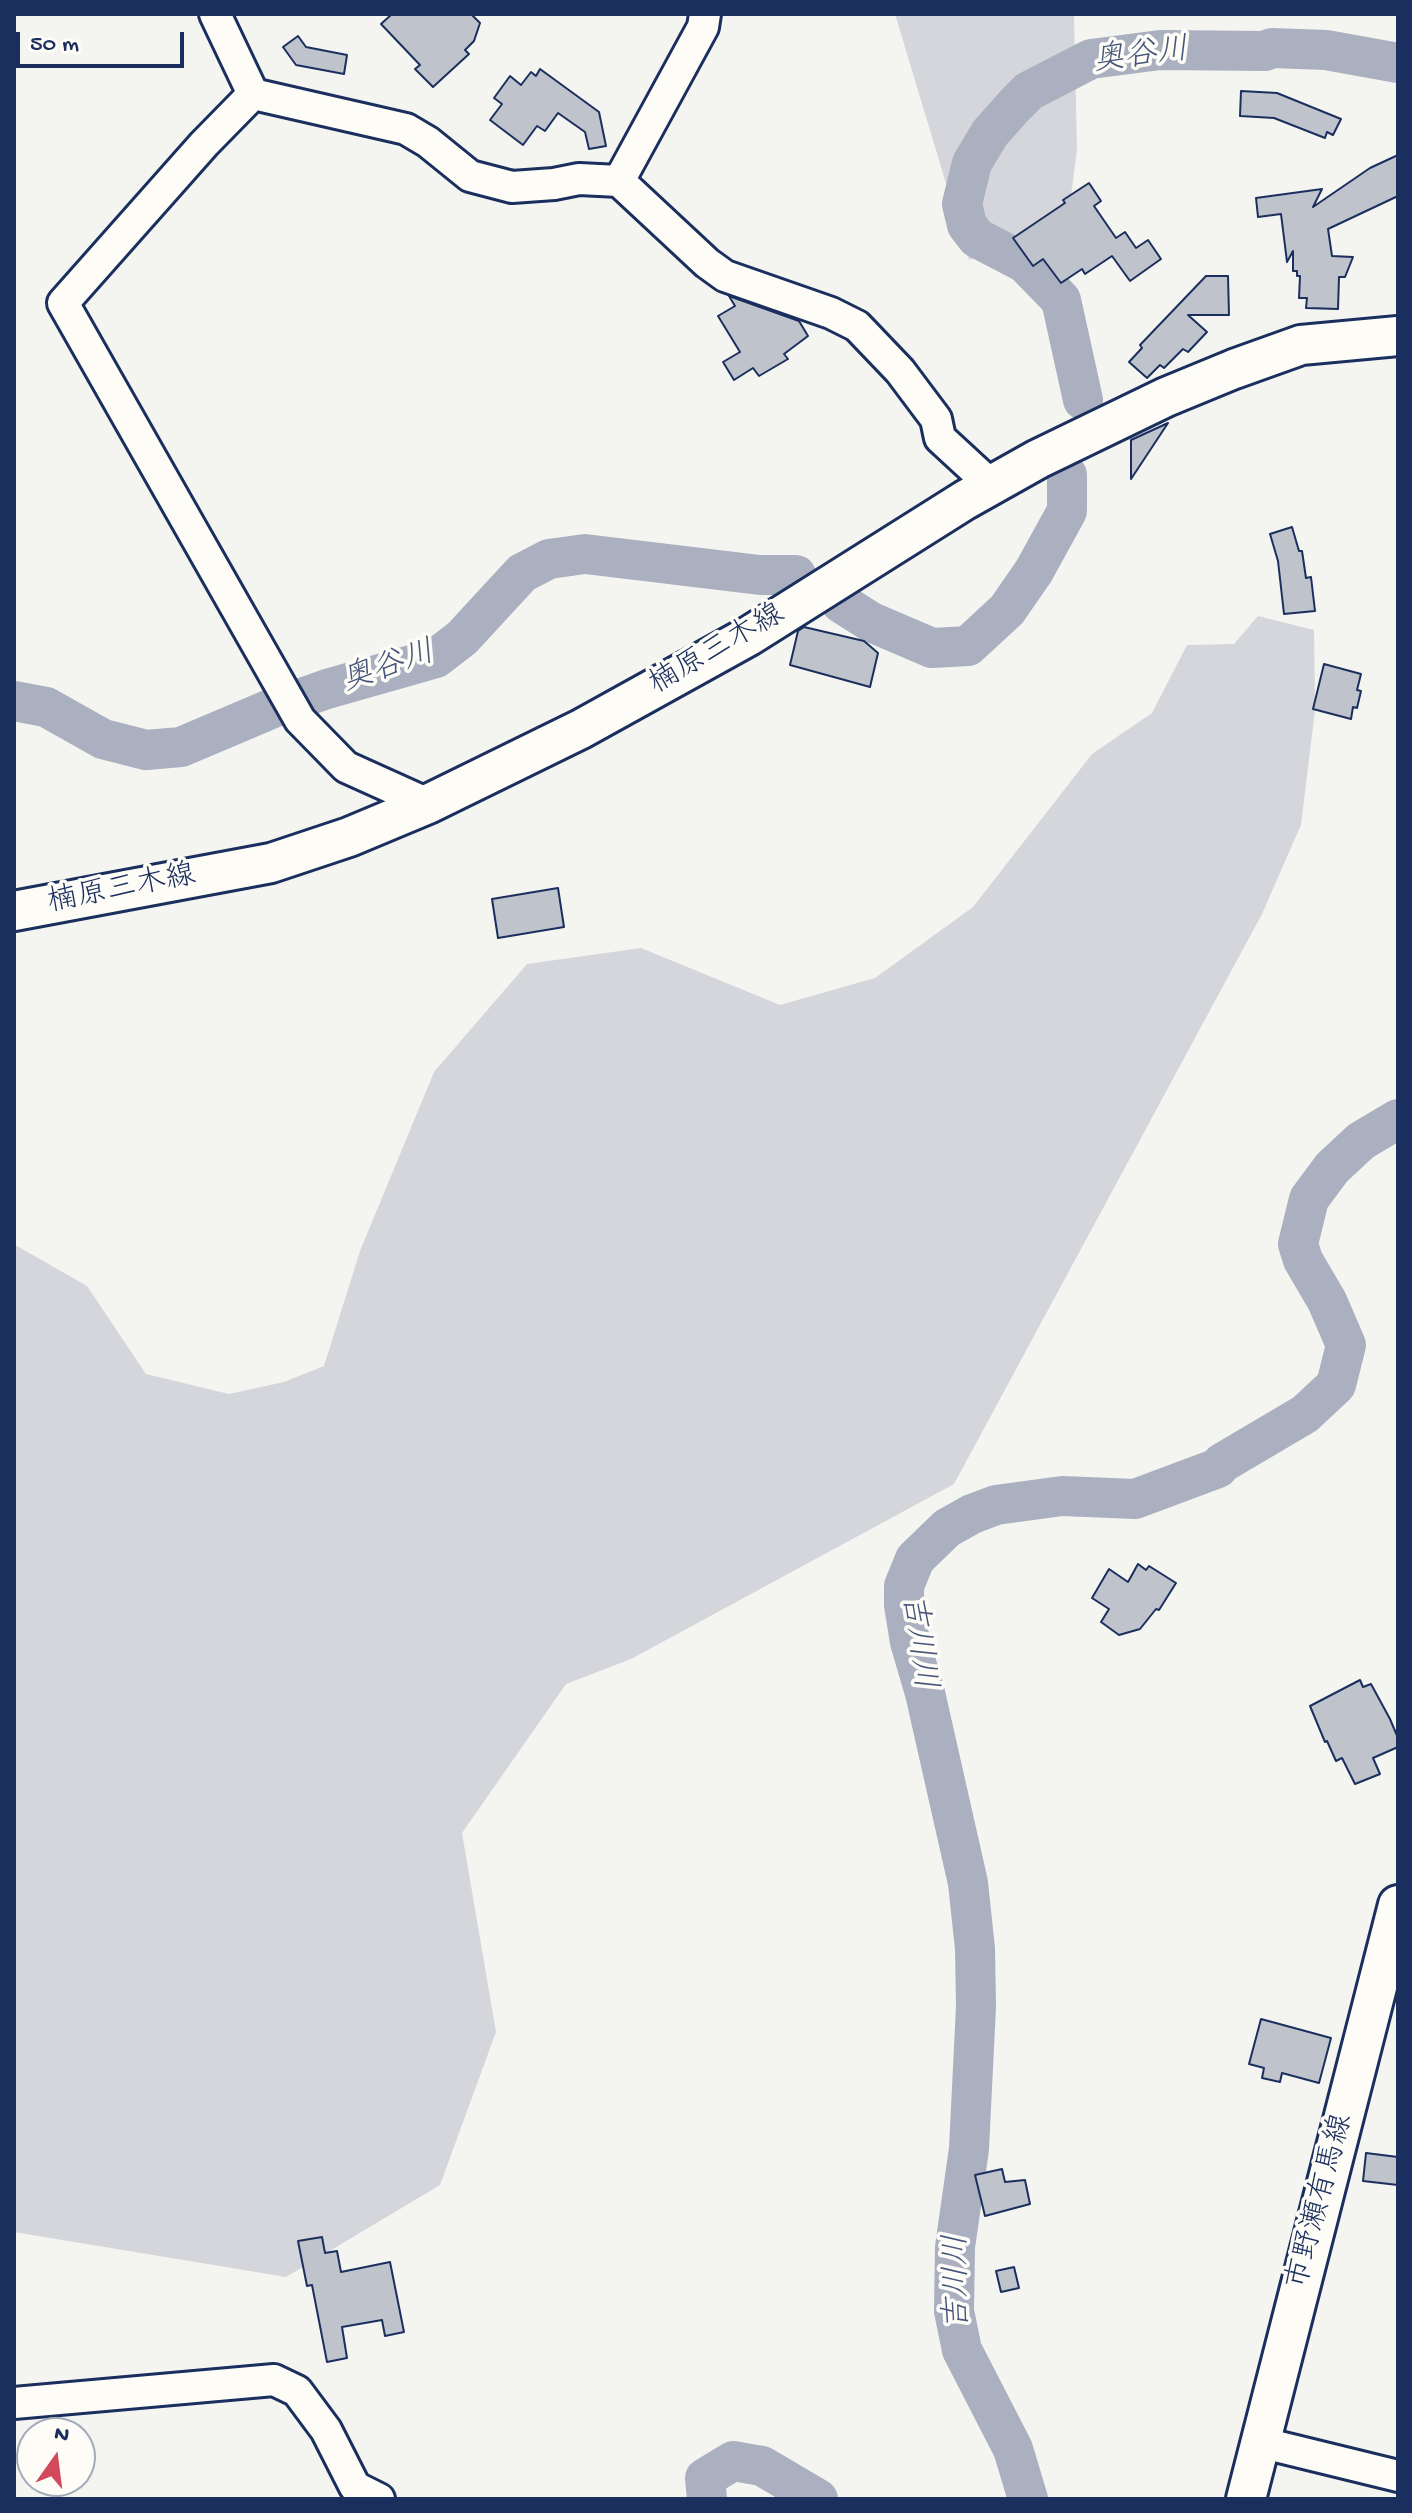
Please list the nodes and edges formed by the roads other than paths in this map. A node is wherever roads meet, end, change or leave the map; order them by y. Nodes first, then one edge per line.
1 (215, 14) edge
2 (705, 14) edge
3 (253, 94) junction
4 (619, 181) junction
5 (1398, 336) edge
6 (991, 485) junction
7 (428, 804) junction
8 (14, 911) edge
9 (1398, 1905) edge
10 (14, 2403) edge
11 (1259, 2442) junction
12 (1398, 2476) edge
13 (379, 2499) edge
14 (1246, 2499) edge

1 - 3 street
2 - 4 street
3 - 4 street
3 - 7 street
4 - 6 street
5 - 6 main road, 楠原三木線
6 - 7 main road, 楠原三木線
7 - 8 main road, 楠原三木線
9 - 11 main road, 市野瀬有馬線
10 - 13 street
11 - 12 street
11 - 14 main road, 市野瀬有馬線

